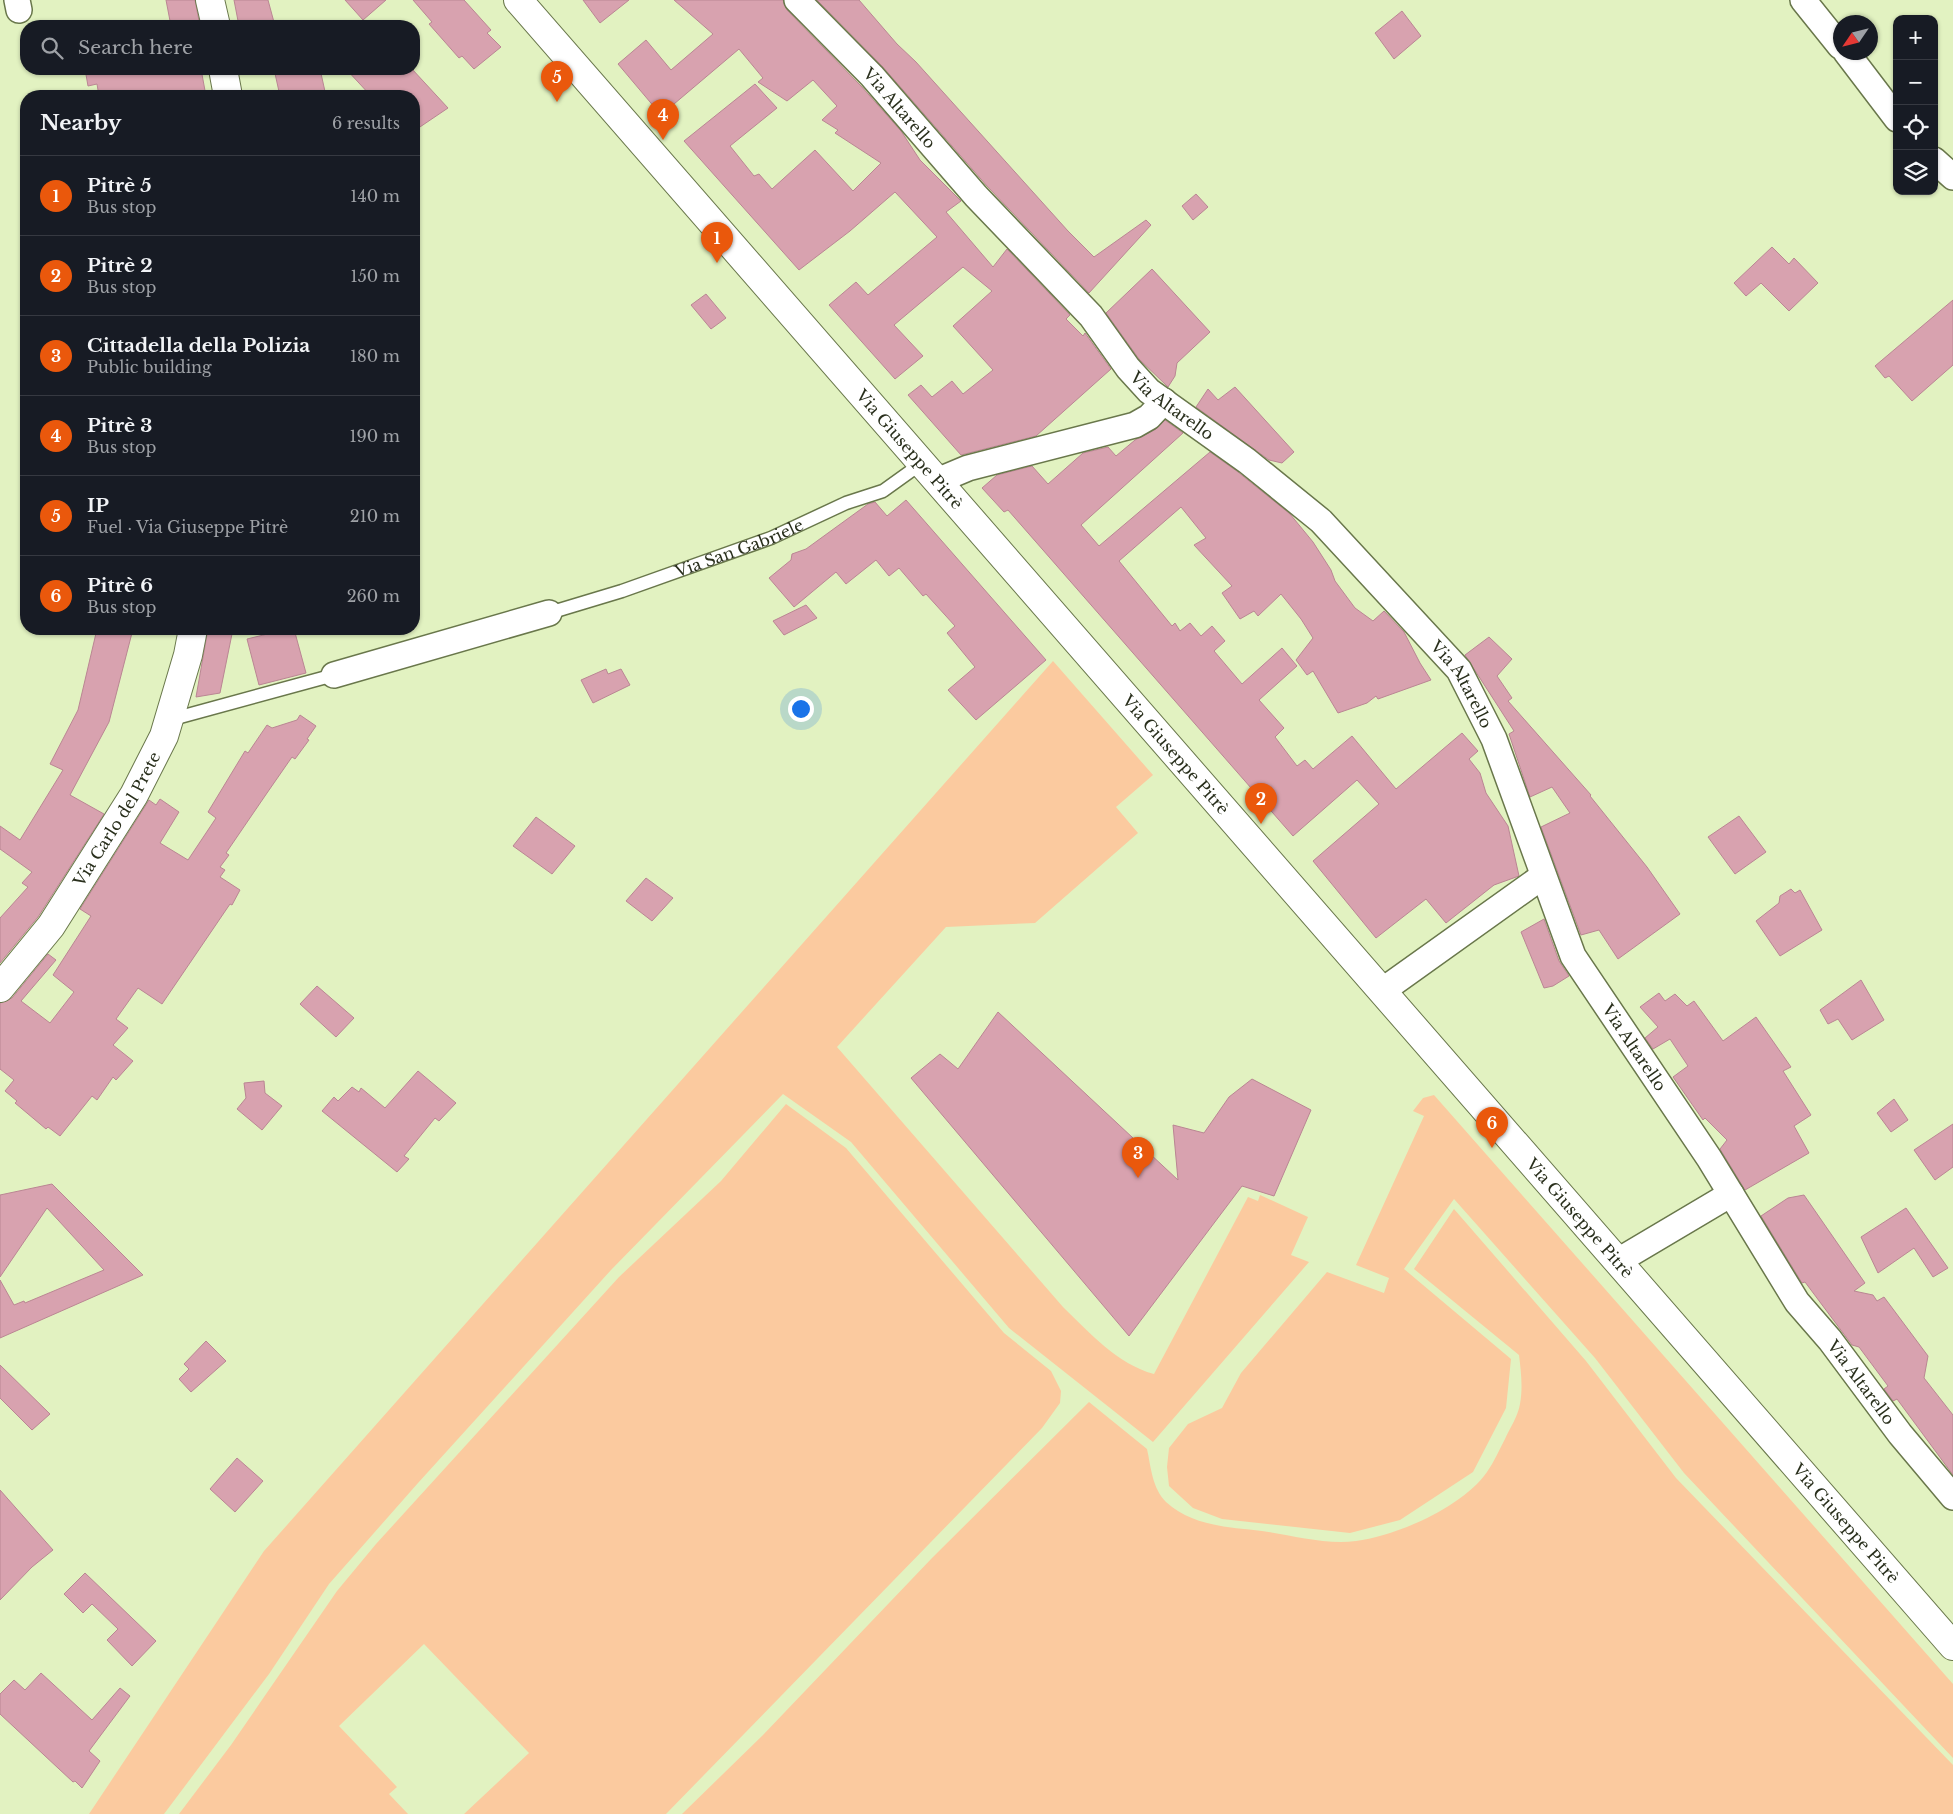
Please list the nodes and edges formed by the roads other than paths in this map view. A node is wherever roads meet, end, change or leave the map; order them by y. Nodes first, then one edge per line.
1 (210, 0) edge
2 (518, 0) edge
3 (797, 0) edge
4 (1803, 0) edge
5 (215, 20) edge
6 (1833, 37) edge
7 (1852, 60) edge
8 (225, 75) edge
9 (227, 90) edge
10 (1893, 115) edge
11 (1938, 164) edge
12 (1953, 177) edge
13 (1164, 401) junction
14 (929, 472) junction
15 (549, 613) joint
16 (191, 635) edge
17 (334, 675) joint
18 (169, 720) junction
19 (1543, 876) junction
20 (0, 988) edge
21 (1382, 991) junction
22 (1731, 1194) junction
23 (1618, 1261) junction
24 (1953, 1498) edge
25 (1953, 1646) edge

1 - 5 street
2 - 14 street, Via Giuseppe Pitrè
3 - 13 street, Via Altarello
4 - 6 street
7 - 10 street
8 - 9 street
11 - 12 street
13 - 14 street, Via San Gabriele
13 - 19 street, Via Altarello
14 - 15 lane, Via San Gabriele
14 - 21 street, Via Giuseppe Pitrè
15 - 17 street
16 - 18 street, Via Carlo del Prete
17 - 18 lane
18 - 20 street, Via Carlo del Prete
19 - 21 street
19 - 22 street, Via Altarello
21 - 23 street, Via Giuseppe Pitrè
22 - 23 street
22 - 24 street, Via Altarello
23 - 25 street, Via Giuseppe Pitrè

